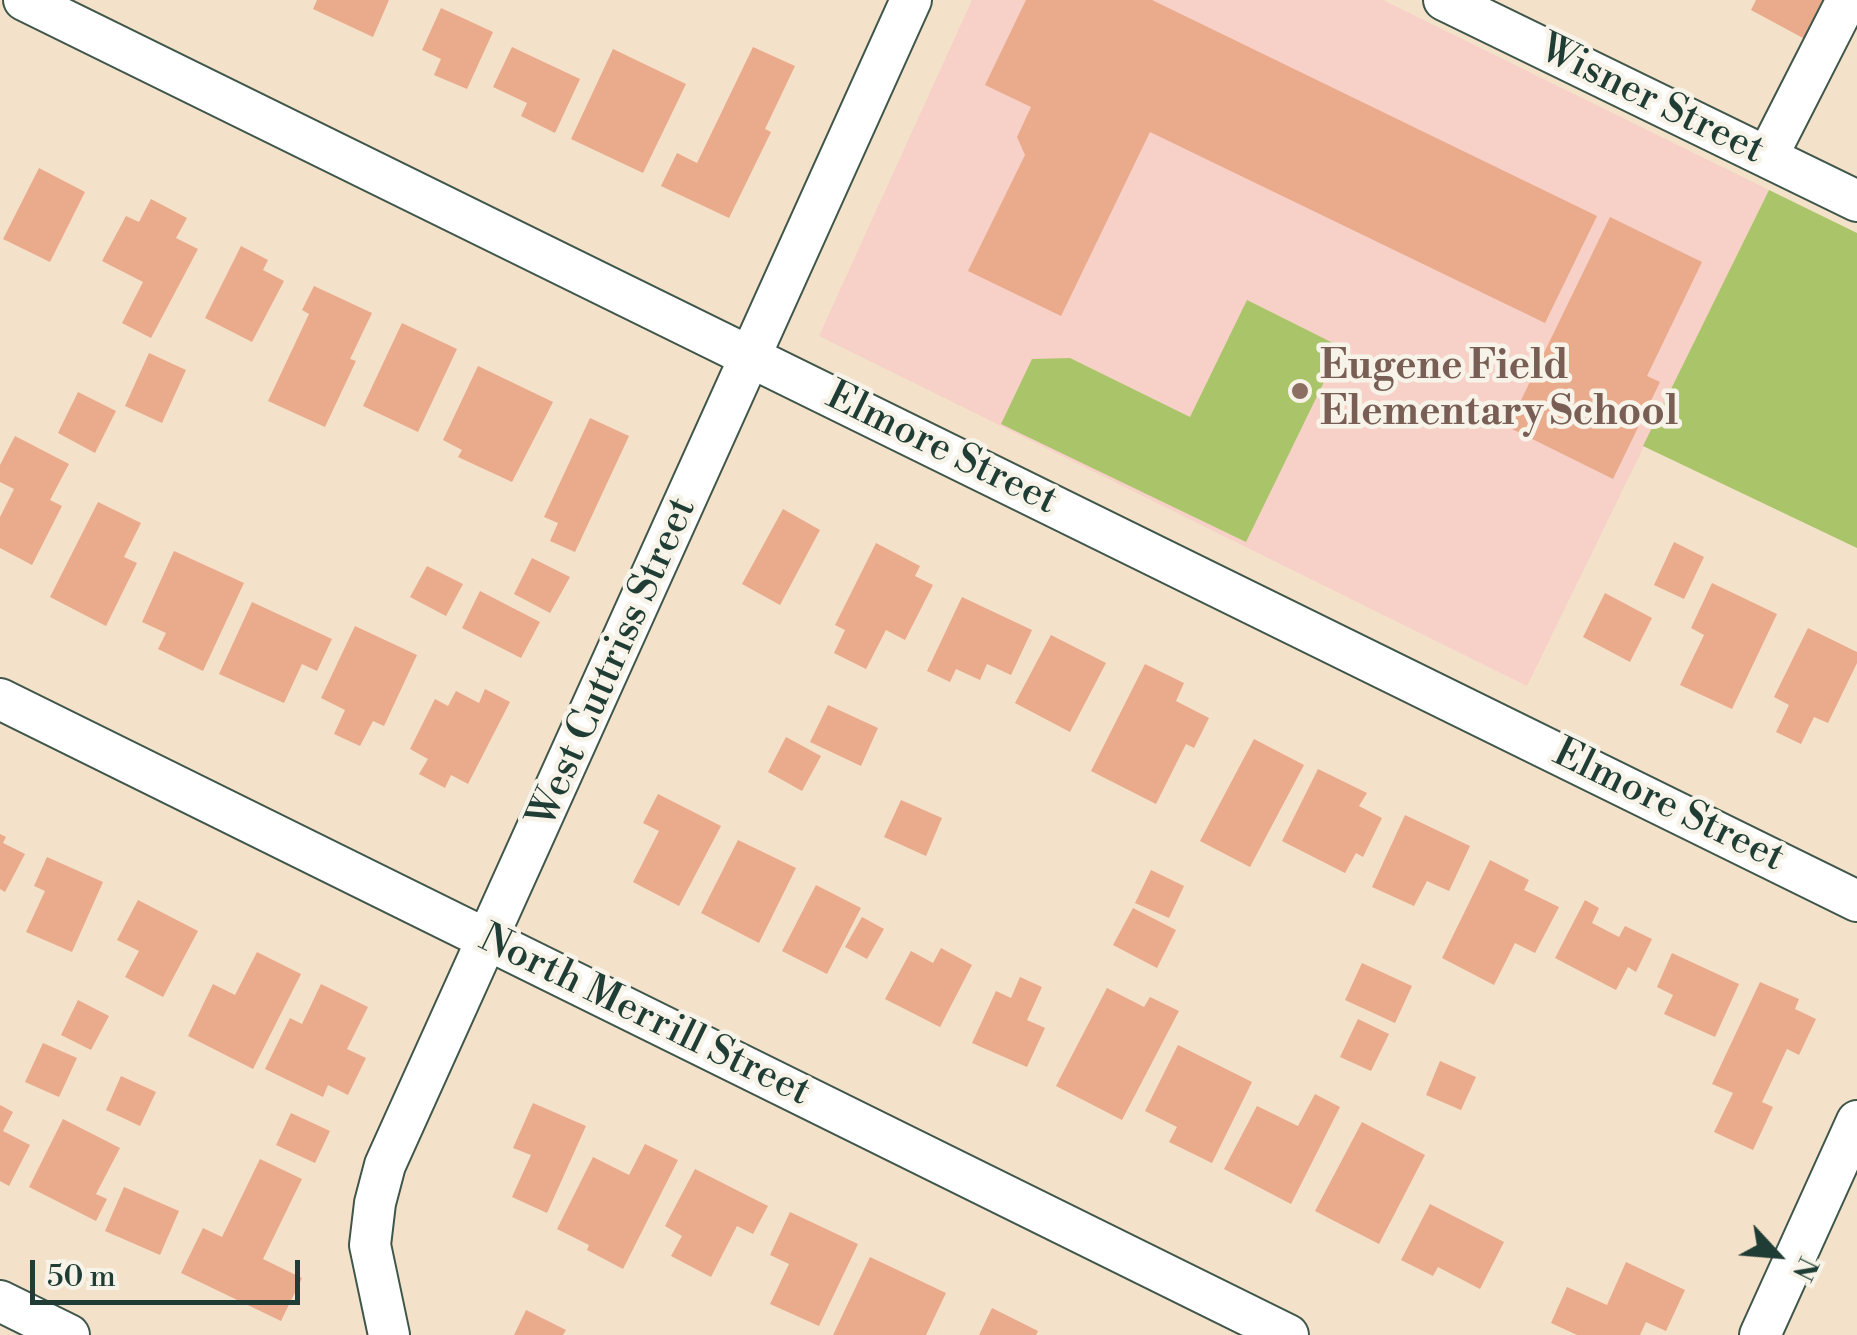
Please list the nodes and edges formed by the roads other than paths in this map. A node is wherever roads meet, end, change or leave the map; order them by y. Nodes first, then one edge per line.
1 (24, 0) edge
2 (911, 0) edge
3 (1444, 0) edge
4 (1847, 0) edge
5 (1767, 157) junction
6 (1857, 201) edge
7 (752, 358) junction
8 (0, 698) edge
9 (1857, 900) edge
10 (489, 941) junction
11 (1857, 1121) edge
12 (0, 1301) edge
13 (69, 1335) edge
14 (389, 1335) edge
15 (1288, 1335) edge
16 (1760, 1335) edge

1 - 7 street, Elmore Street
2 - 7 street, West Cuttriss Street
3 - 5 street, Wisner Street
4 - 5 street
5 - 6 street, Wisner Street
7 - 9 street, Elmore Street
7 - 10 street, West Cuttriss Street
8 - 10 street, North Merrill Street
10 - 14 street, West Cuttriss Street
10 - 15 street, North Merrill Street
11 - 16 street
12 - 13 street

